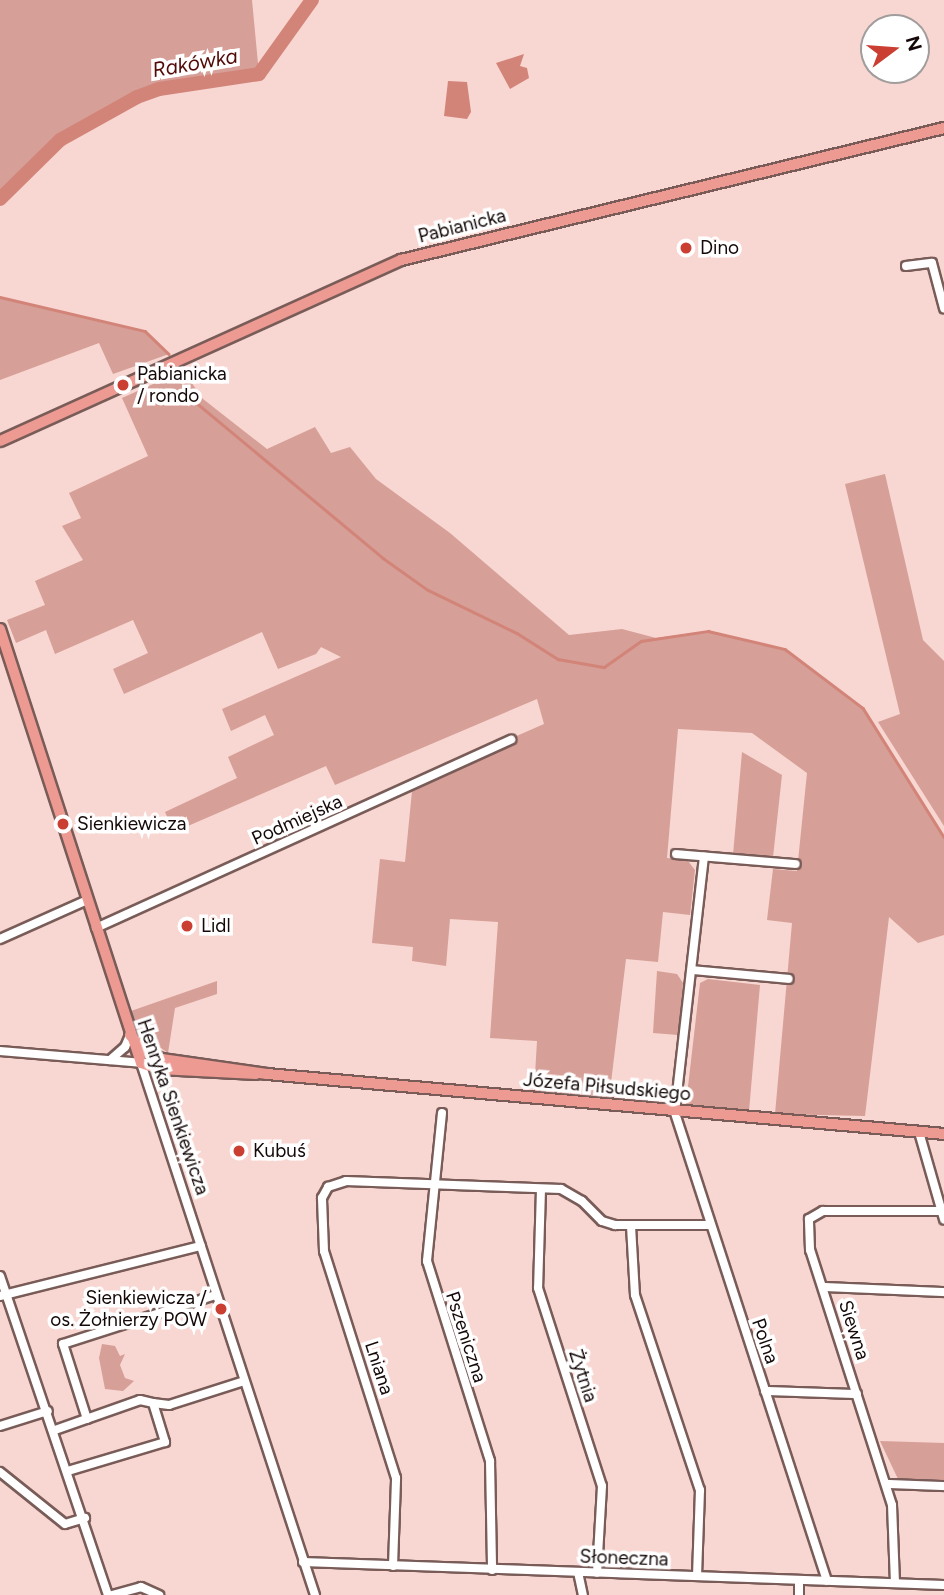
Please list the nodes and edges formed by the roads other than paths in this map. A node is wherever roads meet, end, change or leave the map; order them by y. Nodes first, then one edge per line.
1 (944, 128) edge
2 (905, 266) dead end
3 (944, 308) edge
4 (0, 440) edge
5 (0, 629) edge
6 (511, 740) dead end
7 (676, 854) dead end
8 (704, 857) junction
9 (796, 864) dead end
10 (87, 900) junction
11 (96, 928) junction
12 (0, 939) edge
13 (691, 970) junction
14 (789, 979) dead end
15 (130, 1035) junction
16 (0, 1051) edge
17 (110, 1060) junction
18 (167, 1061) junction
19 (141, 1063) junction
20 (159, 1069) junction
21 (267, 1074) junction
22 (148, 1083) junction
23 (675, 1110) junction
24 (442, 1113) dead end
25 (919, 1132) junction
26 (944, 1134) edge
27 (435, 1186) junction
28 (541, 1189) junction
29 (943, 1215) edge
30 (709, 1225) junction
31 (631, 1226) junction
32 (201, 1246) junction
33 (0, 1276) edge
34 (823, 1287) junction
35 (944, 1292) edge
36 (3, 1295) edge
37 (216, 1295) junction
38 (244, 1381) junction
39 (765, 1391) junction
40 (857, 1394) junction
41 (153, 1403) junction
42 (48, 1411) junction
43 (87, 1419) junction
44 (0, 1426) edge
45 (55, 1430) junction
46 (68, 1471) junction
47 (0, 1472) edge
48 (887, 1485) junction
49 (944, 1486) edge
50 (85, 1518) junction
51 (303, 1562) junction
52 (393, 1566) junction
53 (492, 1570) junction
54 (578, 1572) junction
55 (597, 1573) junction
56 (697, 1576) junction
57 (799, 1580) junction
58 (827, 1581) junction
59 (895, 1583) junction
60 (944, 1585) edge
61 (110, 1595) edge
62 (159, 1595) edge
63 (315, 1595) edge
64 (583, 1595) edge
65 (799, 1595) edge

1 - 4 main road, Pabianicka
2 - 3 street
5 - 10 main road, Henryka Sienkiewicza
6 - 11 street, Podmiejska
7 - 8 street
8 - 9 street
8 - 13 street
10 - 11 main road, Henryka Sienkiewicza
10 - 12 street
11 - 15 main road, Henryka Sienkiewicza
13 - 14 street
13 - 23 street
15 - 17 street
15 - 18 main road
15 - 19 main road, Henryka Sienkiewicza
16 - 17 street, Józefa Piłsudskiego
17 - 19 street, Józefa Piłsudskiego
18 - 19 street, Józefa Piłsudskiego
18 - 21 main road, Józefa Piłsudskiego
19 - 20 main road, Józefa Piłsudskiego
19 - 22 street, Henryka Sienkiewicza
20 - 21 main road, Józefa Piłsudskiego
20 - 22 street
21 - 23 main road, Józefa Piłsudskiego
22 - 32 street, Henryka Sienkiewicza
23 - 25 main road, Józefa Piłsudskiego
23 - 30 street, Polna
24 - 27 street, Pszeniczna
25 - 26 main road, Józefa Piłsudskiego
25 - 29 street
27 - 28 street
27 - 52 street, Lniana
27 - 53 street, Pszeniczna
28 - 31 street
28 - 55 street, Żytnia
29 - 34 street, Siewna
30 - 31 street
30 - 39 street, Polna
31 - 56 street
32 - 36 street
32 - 37 street, Henryka Sienkiewicza
33 - 36 street
34 - 35 street
34 - 40 street, Siewna
36 - 42 street
37 - 38 street, Henryka Sienkiewicza
37 - 43 street
38 - 41 street
38 - 51 street, Henryka Sienkiewicza
39 - 40 street
39 - 58 street, Polna
40 - 48 street, Siewna
41 - 43 street
41 - 46 street
42 - 44 street
42 - 45 street
43 - 45 street
45 - 46 street
46 - 50 street
47 - 50 street
48 - 49 street
48 - 59 street, Siewna
50 - 61 street
51 - 52 street, Słoneczna
51 - 63 street, Henryka Sienkiewicza
52 - 53 street, Słoneczna
53 - 54 street, Słoneczna
54 - 55 street, Słoneczna
54 - 64 street
55 - 56 street, Słoneczna
56 - 57 street, Słoneczna
57 - 58 street, Słoneczna
57 - 65 street
58 - 59 street, Słoneczna
59 - 60 street, Słoneczna
61 - 62 street

